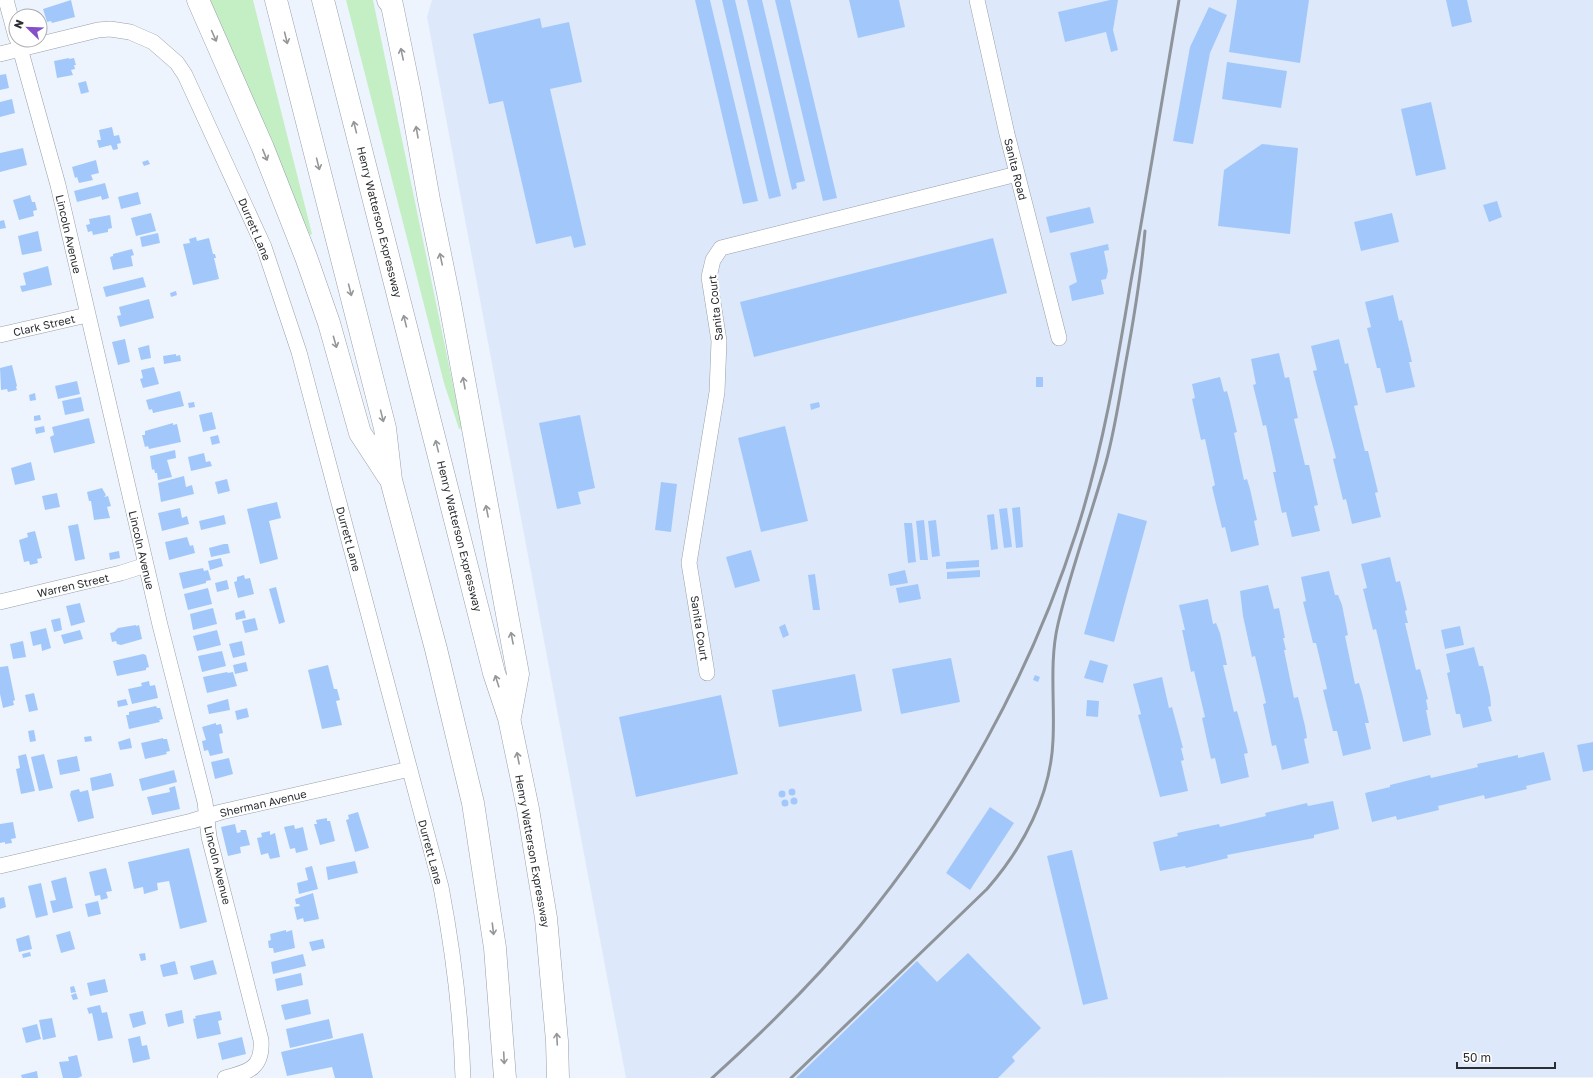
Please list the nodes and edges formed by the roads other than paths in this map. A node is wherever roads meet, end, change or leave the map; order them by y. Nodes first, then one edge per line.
1 (198, 0) edge
2 (276, 0) edge
3 (323, 0) edge
4 (977, 0) edge
5 (391, 2) edge
6 (48, 38) edge
7 (9, 48) edge
8 (20, 48) edge
9 (0, 54) edge
10 (1017, 174) junction
11 (87, 315) junction
12 (0, 335) edge
13 (1059, 338) dead end
14 (391, 480) junction
15 (146, 565) junction
16 (0, 602) edge
17 (706, 673) dead end
18 (509, 718) junction
19 (410, 769) junction
20 (206, 816) junction
21 (0, 866) edge
22 (225, 1078) edge
23 (463, 1078) edge
24 (505, 1078) edge
25 (558, 1078) edge

1 -> 14 highway
2 -> 14 highway
18 -> 3 highway, Henry Watterson Expressway
4 - 10 street, Sanita Road
18 -> 5 highway
6 - 19 street, Durrett Lane
7 - 9 street, Durrett Lane
8 - 11 street, Lincoln Avenue
10 - 13 street, Sanita Road
10 - 17 street, Sanita Court
11 - 12 street, Clark Street
11 - 15 street, Lincoln Avenue
14 -> 24 highway
15 - 16 street, Warren Street
15 - 20 street, Lincoln Avenue
25 -> 18 highway, Henry Watterson Expressway
19 - 20 street, Sherman Avenue
19 - 23 street, Durrett Lane
20 - 21 street, Sherman Avenue
20 - 22 street, Lincoln Avenue

